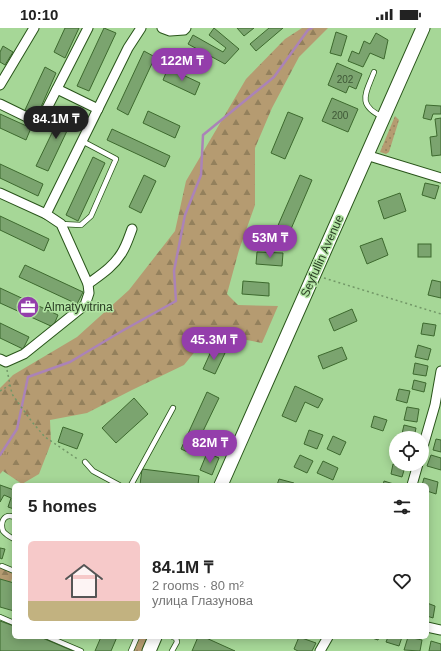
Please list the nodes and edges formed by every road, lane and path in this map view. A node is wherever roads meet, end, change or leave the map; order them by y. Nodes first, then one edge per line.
1 (34, 28) edge
2 (88, 28) edge
3 (140, 28) edge
4 (162, 28) edge
5 (186, 28) edge
6 (423, 28) edge
7 (374, 72) dead end
8 (0, 85) edge
9 (57, 89) junction
10 (0, 104) edge
11 (98, 109) junction
12 (383, 117) junction
13 (82, 141) junction
14 (366, 156) junction
15 (441, 178) edge
16 (0, 193) edge
17 (46, 214) junction
18 (61, 224) junction
19 (132, 229) dead end
20 (314, 275) junction
21 (88, 284) junction
22 (441, 314) edge
23 (3, 360) edge
24 (441, 371) edge
25 (10, 385) junction
26 (0, 391) edge
27 (174, 408) dead end
28 (427, 431) edge
29 (85, 462) joint
30 (416, 471) edge
31 (115, 483) edge
32 (133, 483) edge
33 (222, 483) edge
34 (413, 483) edge
35 (12, 516) edge
36 (12, 538) edge
37 (2, 566) dead end
38 (12, 570) edge
39 (0, 617) edge
40 (12, 622) edge
41 (429, 627) edge
42 (441, 630) edge
43 (53, 639) edge
44 (137, 639) edge
45 (154, 639) edge
46 (176, 639) edge
47 (327, 639) edge
48 (81, 651) edge
49 (131, 651) edge
50 (149, 651) edge
51 (172, 651) edge
52 (320, 651) edge

1 - 8 street
2 - 9 street
3 - 11 street
4 - 5 street
6 - 12 main road, Seyfullin Avenue
7 - 12 lane
9 - 10 street
9 - 11 street
11 - 13 street
12 - 14 main road, Seyfullin Avenue
13 - 17 street
13 - 18 lane
14 - 15 street
14 - 20 main road, Seyfullin Avenue
16 - 17 street
17 - 18 street
18 - 21 street
19 - 21 street
20 - 22 path
20 - 33 main road, Seyfullin Avenue
21 - 23 street
23 - 25 path
24 - 28 street
25 - 26 path
25 - 29 path
27 - 32 lane
29 - 31 lane
30 - 34 street
35 - 36 lane
37 - 38 lane
39 - 40 lane
41 - 42 street
43 - 48 lane
44 - 49 lane
45 - 50 main road
46 - 51 lane
47 - 52 street

